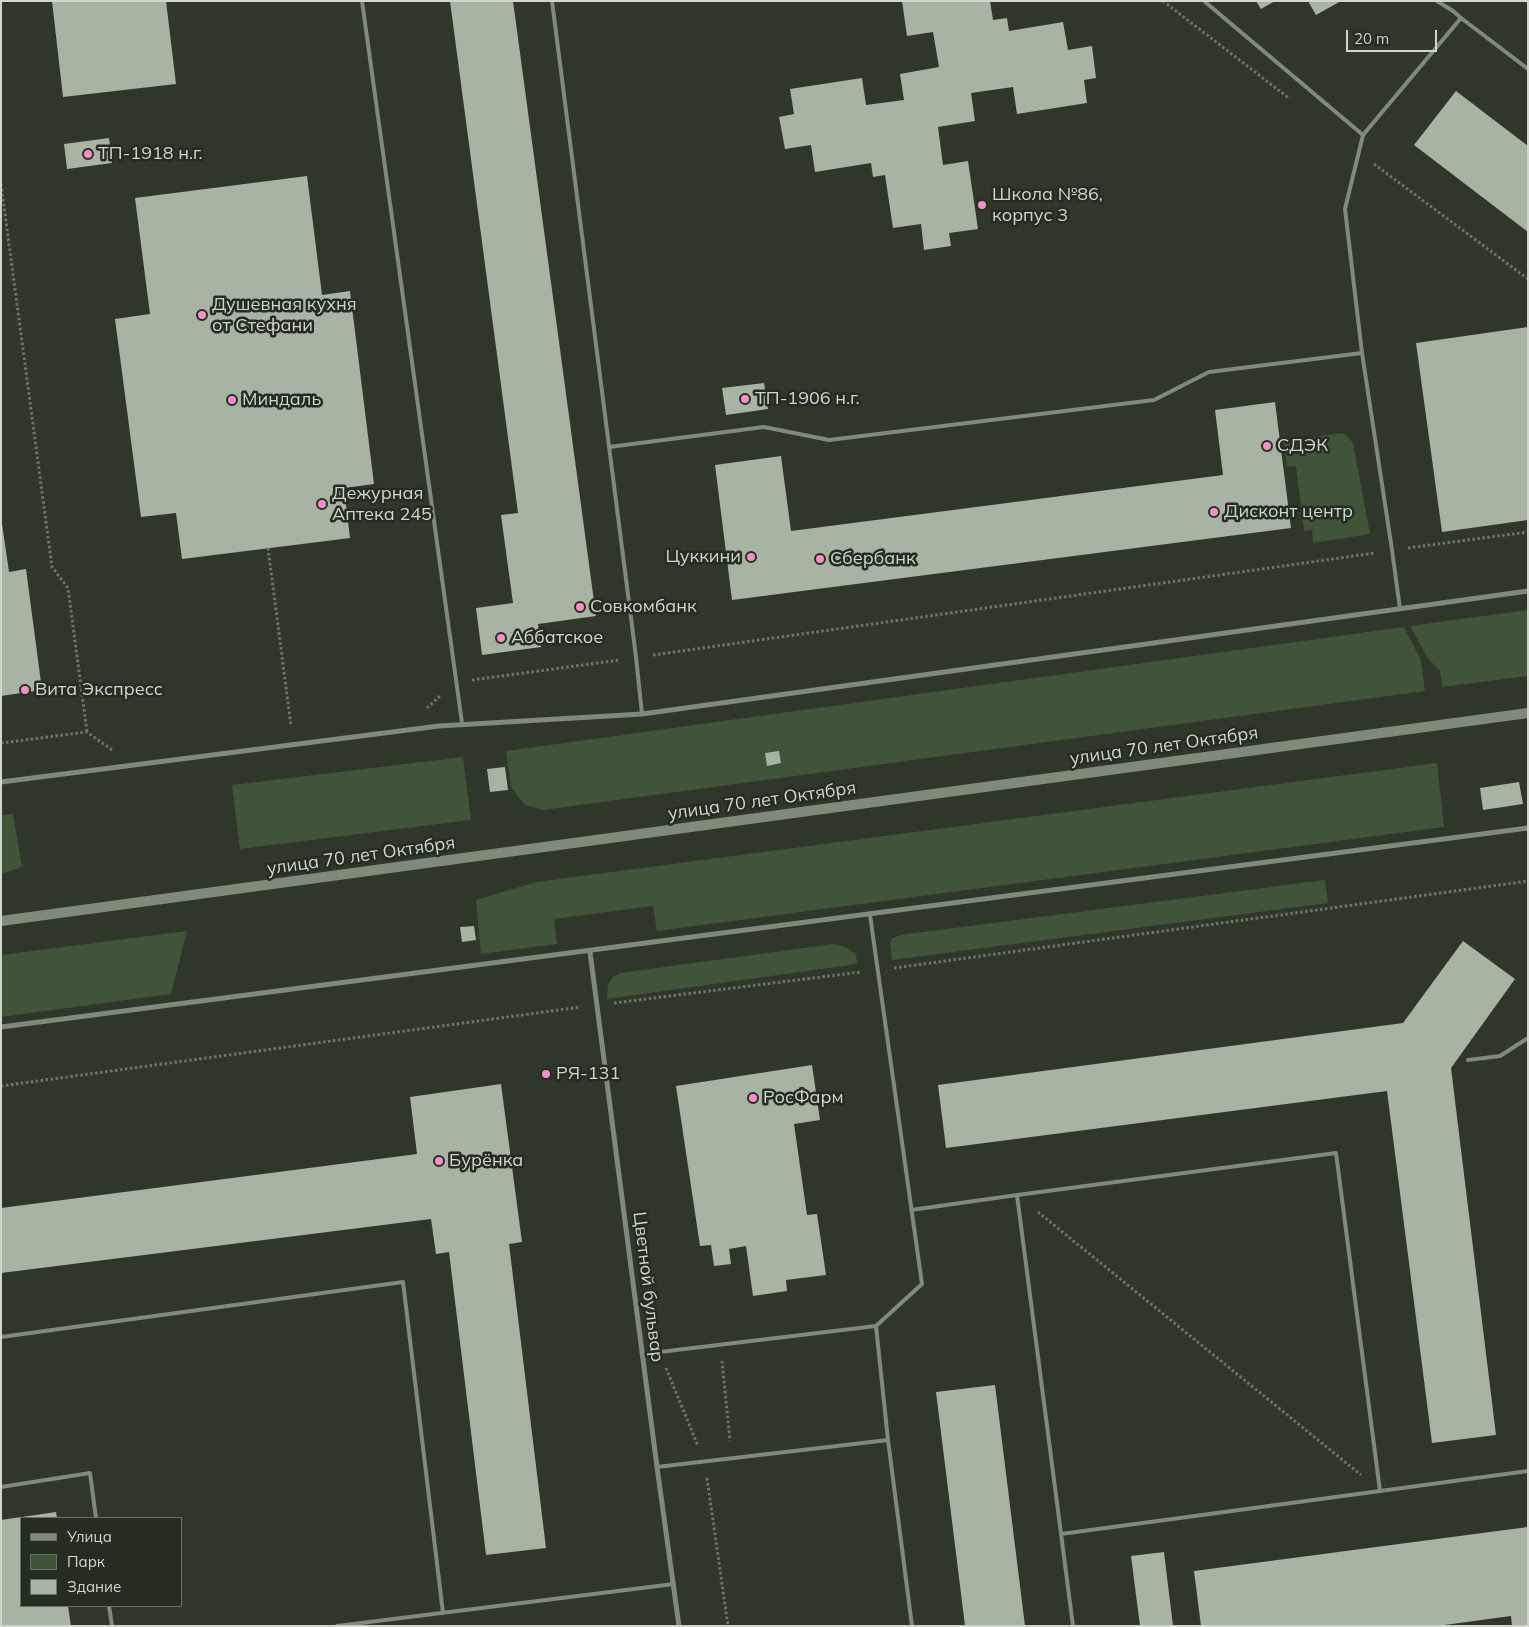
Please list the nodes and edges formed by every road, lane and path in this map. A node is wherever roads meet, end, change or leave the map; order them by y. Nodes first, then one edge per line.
1 (362, 1) edge
2 (552, 1) edge
3 (1204, 1) edge
4 (1436, 1) edge
5 (1461, 18) junction
6 (1528, 69) edge
7 (1363, 135) junction
8 (1, 184) edge
9 (1362, 353) junction
10 (609, 448) junction
11 (1528, 532) edge
12 (268, 548) dead end
13 (1392, 550) junction
14 (1528, 592) edge
15 (1400, 609) junction
16 (636, 657) junction
17 (456, 682) junction
18 (1528, 713) edge
19 (420, 714) dead end
20 (642, 714) junction
21 (462, 723) junction
22 (87, 732) junction
23 (291, 732) dead end
24 (1, 742) edge
25 (116, 753) dead end
26 (1, 782) edge
27 (1528, 828) edge
28 (1528, 881) edge
29 (870, 915) junction
30 (1, 921) edge
31 (590, 952) junction
32 (879, 970) junction
33 (597, 1005) junction
34 (1, 1027) edge
35 (1528, 1038) edge
36 (1468, 1060) dead end
37 (1, 1086) edge
38 (1017, 1195) junction
39 (911, 1210) junction
40 (876, 1326) junction
41 (1, 1337) edge
42 (720, 1345) junction
43 (659, 1352) junction
44 (642, 1354) junction
45 (888, 1440) junction
46 (732, 1459) junction
47 (705, 1462) junction
48 (657, 1467) junction
49 (1528, 1471) edge
50 (1, 1487) edge
51 (1380, 1491) junction
52 (96, 1517) edge
53 (1061, 1534) junction
54 (674, 1584) junction
55 (109, 1607) edge
56 (443, 1613) junction
57 (112, 1626) edge
58 (338, 1626) edge
59 (679, 1626) edge
60 (728, 1626) edge
61 (912, 1626) edge
62 (1073, 1626) edge

1 - 17 lane
2 - 10 lane
3 - 7 lane
4 - 5 lane
5 - 6 lane
5 - 7 lane
7 - 9 lane
8 - 22 path
9 - 10 lane
9 - 13 lane
10 - 16 lane
11 - 13 path
12 - 23 path
13 - 15 lane
13 - 16 path
14 - 15 street
15 - 20 street
16 - 17 path
16 - 20 lane
17 - 19 path
17 - 21 lane
18 - 30 main road, улица 70 лет Октября
20 - 21 street
21 - 26 street
22 - 24 path
22 - 25 path
27 - 29 street
28 - 32 path
29 - 31 street
29 - 32 lane
31 - 33 street, Цветной бульвар
31 - 34 street
32 - 33 path
32 - 39 lane
33 - 37 path
33 - 44 street, Цветной бульвар
35 - 36 lane
38 - 39 lane
38 - 51 path
38 - 51 lane
38 - 53 lane
39 - 40 lane
40 - 42 lane
40 - 45 lane
41 - 56 lane
42 - 43 lane
42 - 46 path
43 - 44 lane
43 - 47 path
44 - 48 street, Цветной бульвар
45 - 46 lane
45 - 61 lane
46 - 47 lane
47 - 48 lane
47 - 60 path
48 - 54 street, Цветной бульвар
49 - 51 lane
50 - 52 lane
51 - 53 lane
53 - 62 lane
54 - 56 lane
54 - 59 street, Цветной бульвар
55 - 57 lane
56 - 58 lane

